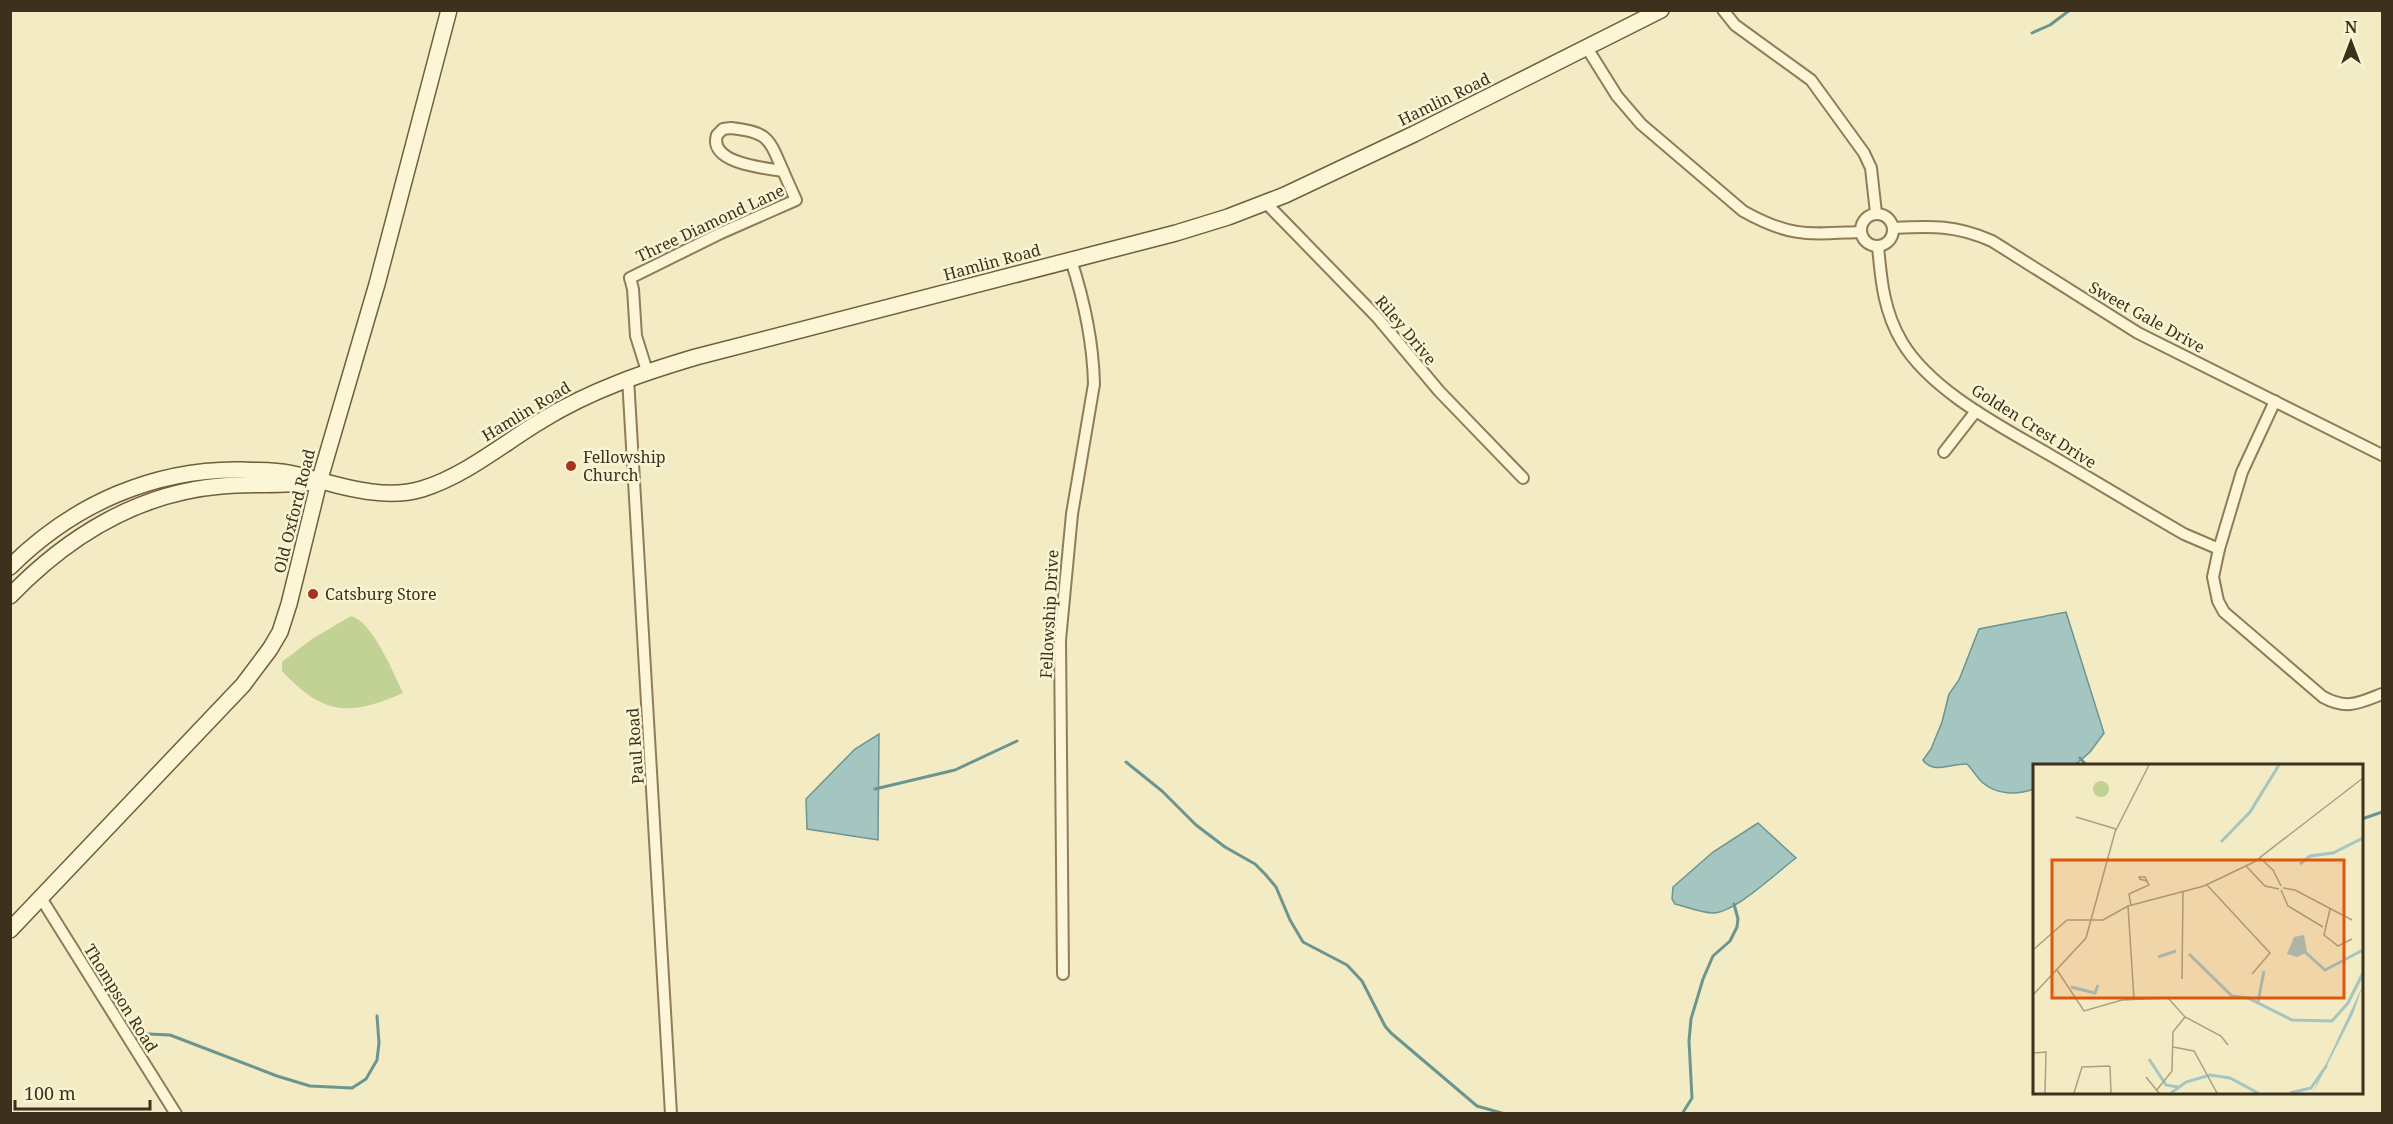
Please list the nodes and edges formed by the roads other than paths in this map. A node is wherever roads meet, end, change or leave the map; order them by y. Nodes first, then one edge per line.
1 (449, 10) edge
2 (1661, 10) edge
3 (1723, 10) edge
4 (1587, 48) junction
5 (783, 171) junction
6 (1266, 203) junction
7 (1876, 213) junction
8 (1894, 228) junction
9 (1861, 232) junction
10 (1878, 246) junction
11 (1071, 260) junction
12 (647, 371) junction
13 (628, 378) junction
14 (2275, 401) junction
15 (1976, 411) junction
16 (1944, 452) dead end
17 (2382, 455) edge
18 (1523, 478) dead end
19 (319, 482) junction
20 (2220, 549) junction
21 (10, 567) edge
22 (10, 596) edge
23 (2382, 694) edge
24 (41, 898) junction
25 (10, 930) edge
26 (1064, 974) dead end
27 (176, 1113) edge
28 (672, 1113) edge

1 - 19 street, Old Oxford Road
2 - 4 street, Hamlin Road
3 - 7 street
4 - 6 street, Hamlin Road
4 - 9 street
5 - 5 street, Three Diamond Lane
5 - 12 street, Three Diamond Lane
6 - 11 street, Hamlin Road
6 - 18 street, Riley Drive
7 - 8 street
7 - 9 street
8 - 10 street
8 - 14 street, Sweet Gale Drive
9 - 10 street
10 - 15 street, Golden Crest Drive
11 - 12 street, Hamlin Road
11 - 26 street, Fellowship Drive
12 - 13 street, Hamlin Road
13 - 19 street, Hamlin Road
13 - 28 street, Paul Road
14 - 17 street, Sweet Gale Drive
14 - 20 street
15 - 16 street
15 - 20 street, Golden Crest Drive
19 - 21 street
19 - 22 street
19 - 24 street, Old Oxford Road
20 - 23 street
24 - 25 street, Old Oxford Road
24 - 27 street, Thompson Road

